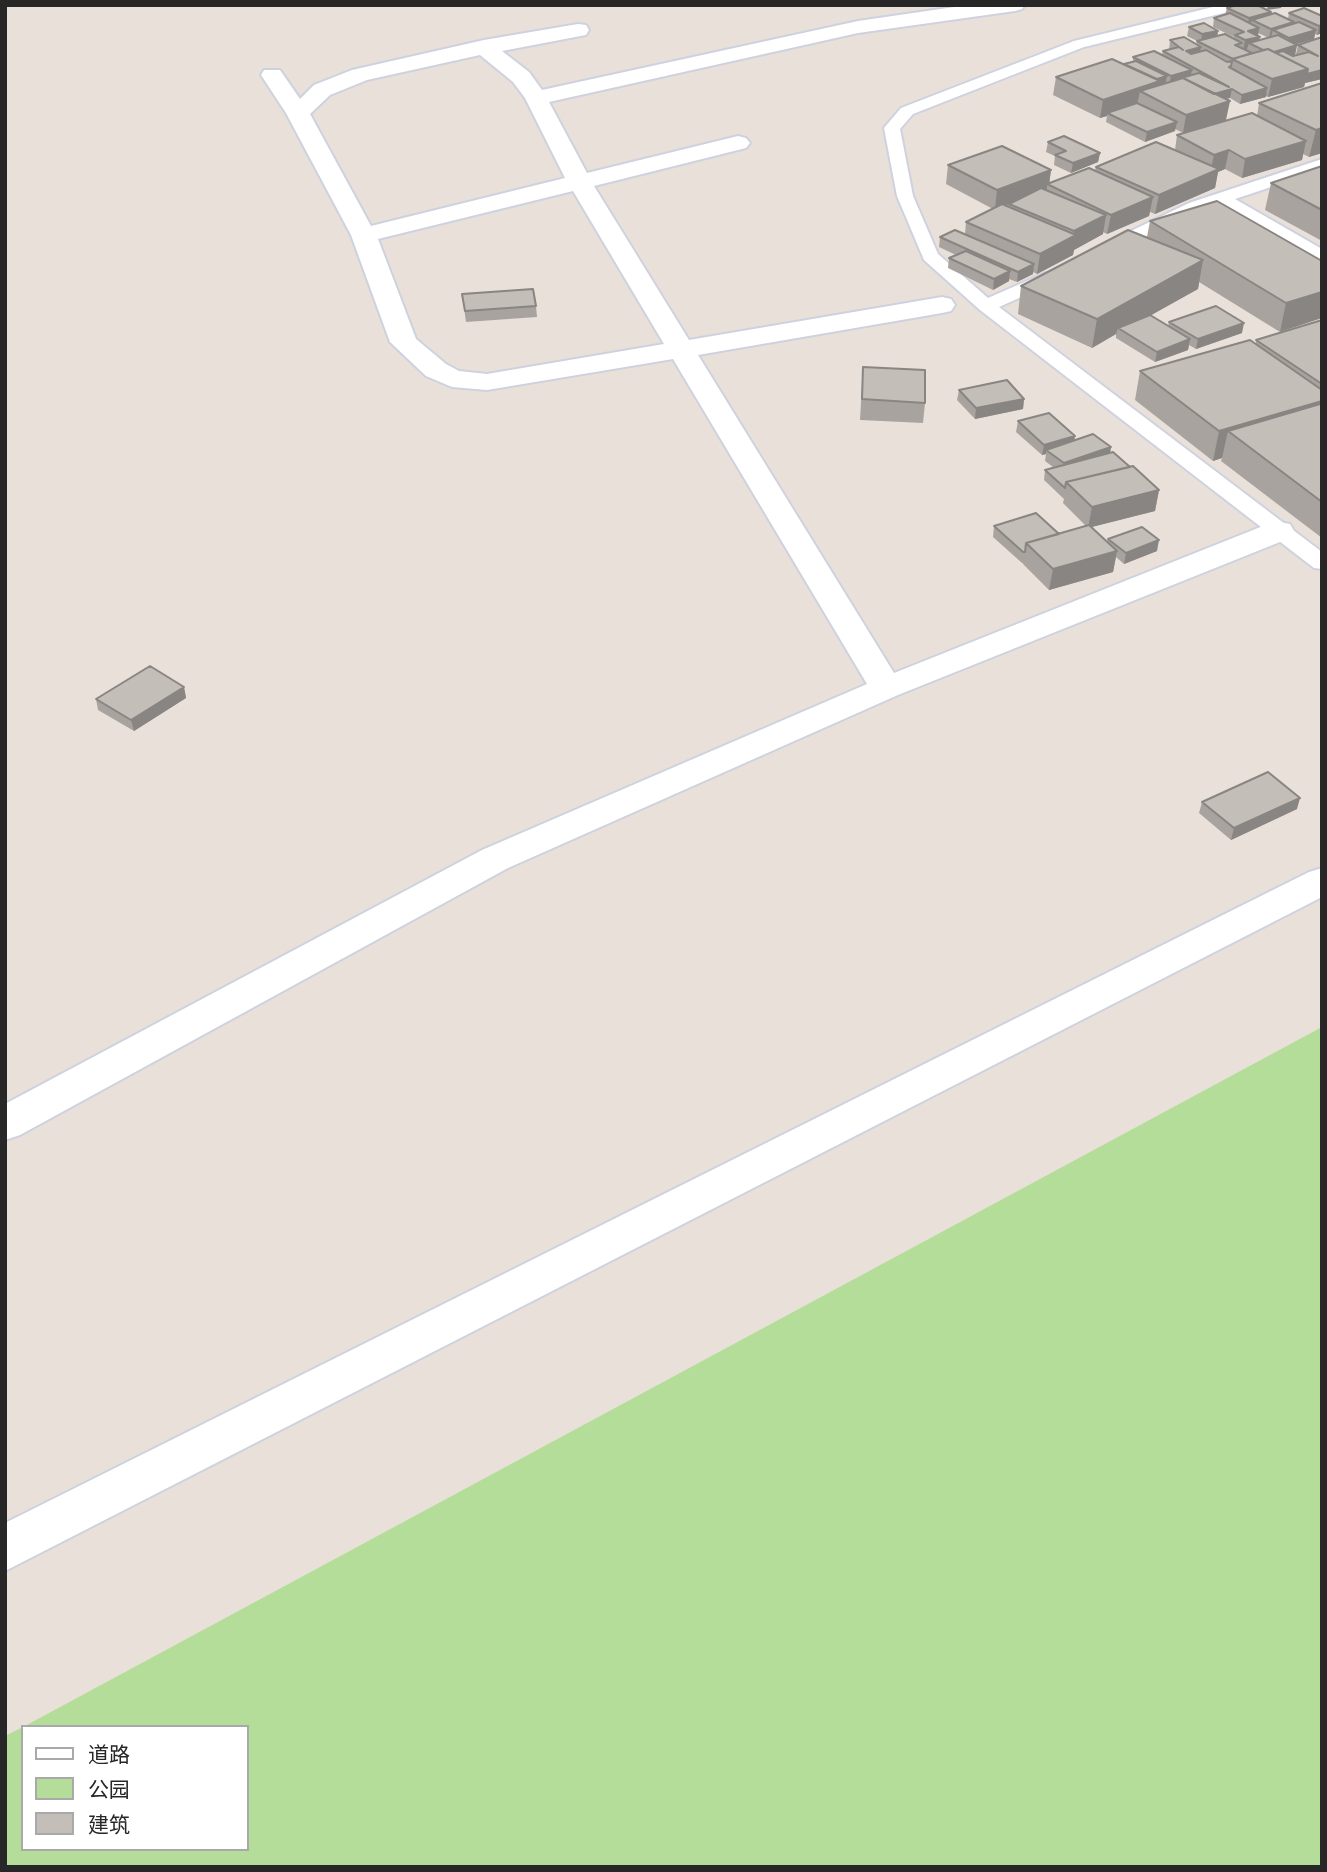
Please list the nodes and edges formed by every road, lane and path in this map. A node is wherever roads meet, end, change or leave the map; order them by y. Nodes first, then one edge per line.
1 (1015, 5) edge
2 (1223, 9) dead end
3 (578, 30) dead end
4 (484, 47) junction
5 (272, 75) dead end
6 (536, 98) junction
7 (298, 113) junction
8 (738, 143) dead end
9 (1322, 164) edge
10 (580, 183) junction
11 (1221, 198) junction
12 (364, 235) junction
13 (1322, 256) edge
14 (1087, 259) edge
15 (1064, 271) edge
16 (942, 305) dead end
17 (986, 306) junction
18 (681, 349) junction
19 (1279, 531) junction
20 (1322, 563) edge
21 (886, 688) junction
22 (1322, 881) edge
23 (5, 1124) edge
24 (5, 1548) edge

1 - 6 street
2 - 17 lane
3 - 4 street
4 - 6 street
4 - 7 street
5 - 7 street
6 - 10 street
7 - 12 street
8 - 10 street
9 - 11 lane
10 - 12 street
10 - 18 street
11 - 13 lane
11 - 14 lane
12 - 18 street
15 - 17 lane
16 - 18 street
17 - 19 lane
18 - 21 street
19 - 20 lane
19 - 21 street
21 - 23 street
22 - 24 street

